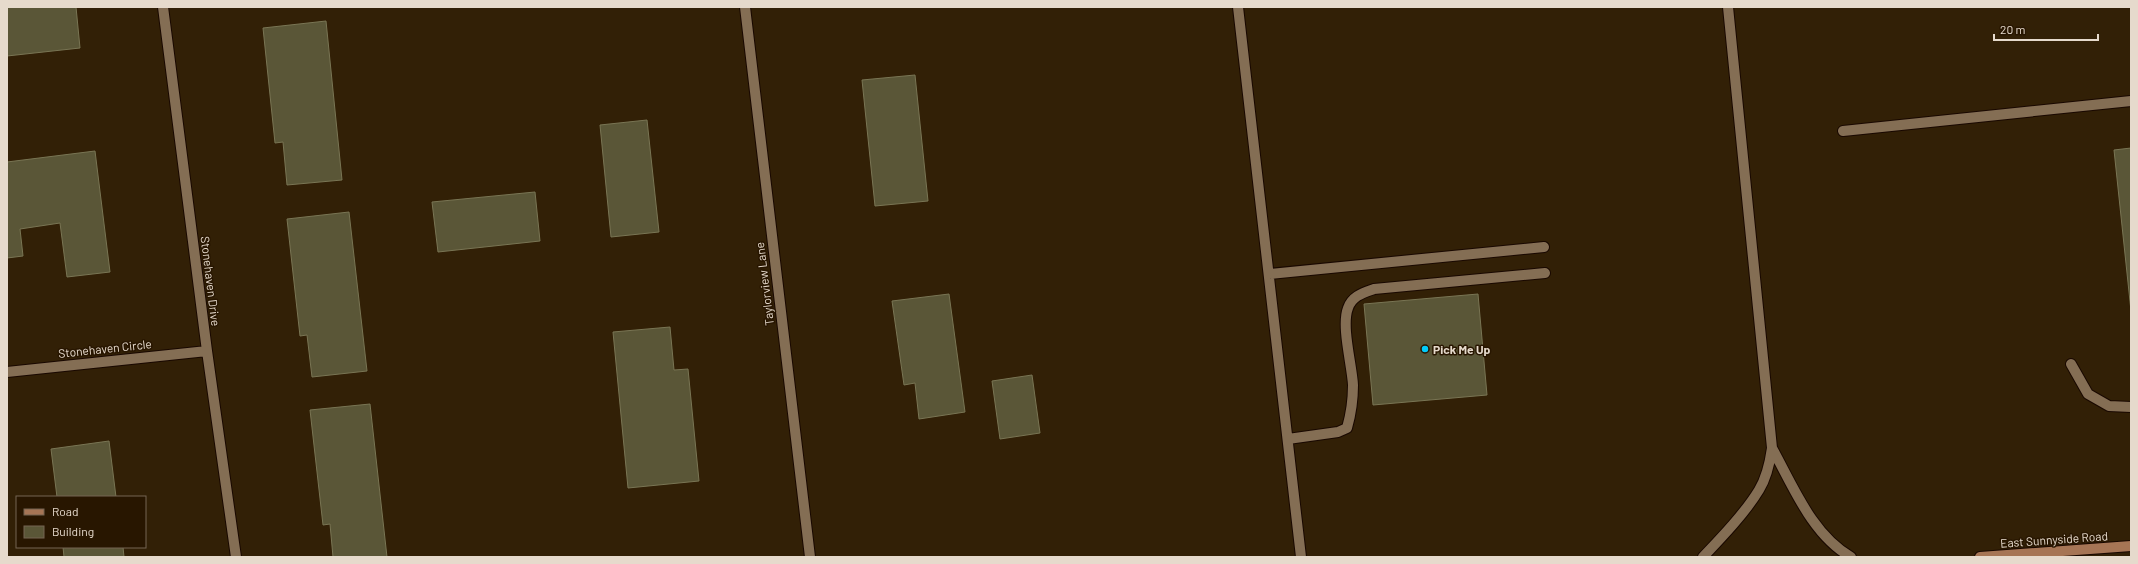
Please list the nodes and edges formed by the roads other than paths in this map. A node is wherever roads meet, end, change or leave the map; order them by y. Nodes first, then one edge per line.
1 (163, 7) edge
2 (745, 7) edge
3 (1238, 7) edge
4 (1728, 7) edge
5 (2131, 101) edge
6 (1843, 131) dead end
7 (1544, 247) dead end
8 (1545, 273) dead end
9 (1269, 274) junction
10 (207, 351) junction
11 (2071, 364) dead end
12 (7, 372) edge
13 (2131, 407) edge
14 (1288, 439) junction
15 (1772, 448) junction
16 (2131, 546) edge
17 (236, 557) edge
18 (810, 557) edge
19 (1301, 557) edge
20 (1703, 557) edge
21 (1851, 557) edge
22 (1980, 557) edge

1 - 10 street, Stonehaven Drive
2 - 18 street, Taylorview Lane
3 - 9 street
4 - 15 street
5 - 6 street
7 - 9 street
8 - 14 street
9 - 14 street
10 - 12 street, Stonehaven Circle
10 - 17 street, Stonehaven Drive
11 - 13 street
14 - 19 street
15 - 20 street
15 - 21 street
16 - 22 main road, East Sunnyside Road

